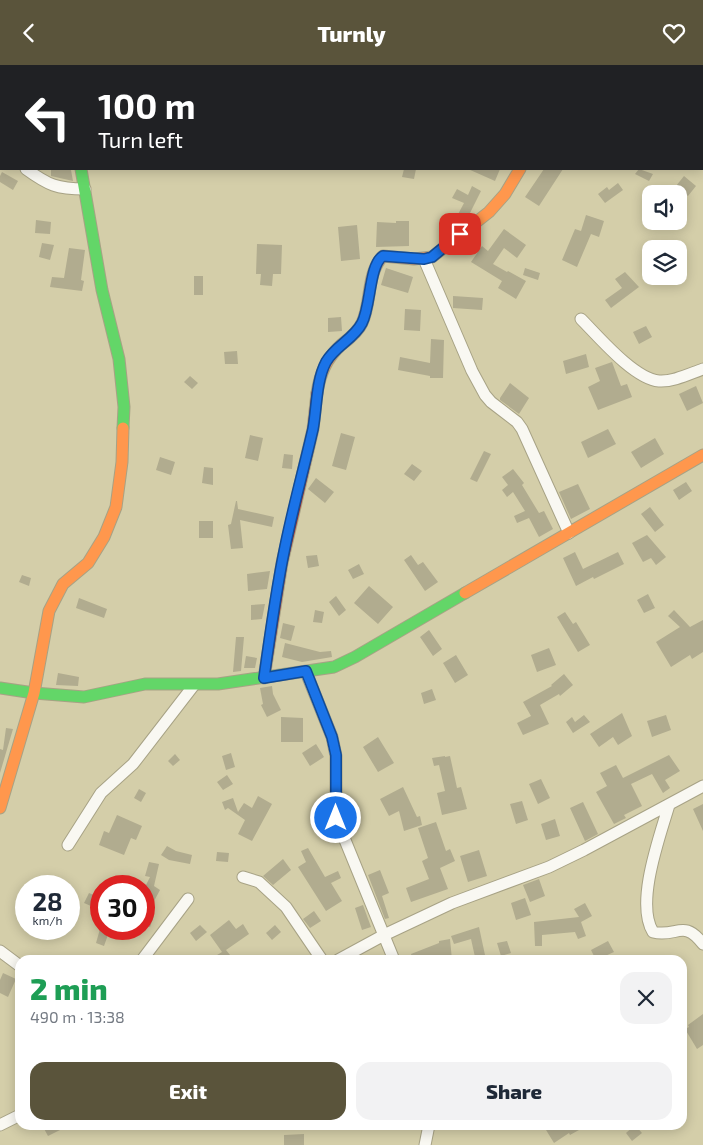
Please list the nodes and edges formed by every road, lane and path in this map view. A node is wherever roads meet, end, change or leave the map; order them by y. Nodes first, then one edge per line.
1 (28, 170) edge
2 (81, 170) edge
3 (519, 170) edge
4 (85, 189) junction
5 (424, 259) junction
6 (581, 319) dead end
7 (703, 369) edge
8 (703, 455) edge
9 (569, 533) junction
10 (306, 671) junction
11 (264, 678) junction
12 (194, 685) junction
13 (0, 688) edge
14 (34, 693) junction
15 (703, 786) edge
16 (669, 805) junction
17 (0, 809) edge
18 (68, 845) dead end
19 (242, 877) dead end
20 (188, 899) dead end
21 (384, 935) junction
22 (703, 944) edge
23 (0, 951) edge
24 (146, 955) edge
25 (319, 955) edge
26 (347, 955) edge
27 (392, 955) edge
28 (15, 962) edge
29 (15, 1118) edge
30 (0, 1125) edge
31 (429, 1130) edge
32 (425, 1145) edge

1 - 4 street
2 - 4 street
3 - 5 street
4 - 14 street
5 - 9 street
5 - 11 street
6 - 7 street
8 - 9 street
9 - 10 street
10 - 11 street
10 - 21 street
11 - 12 street
12 - 14 street
12 - 18 street
13 - 14 street
14 - 17 street
15 - 16 street
16 - 21 street
16 - 22 street
19 - 25 street
20 - 24 street
21 - 26 street
21 - 27 street
23 - 28 street
29 - 30 street
31 - 32 street

